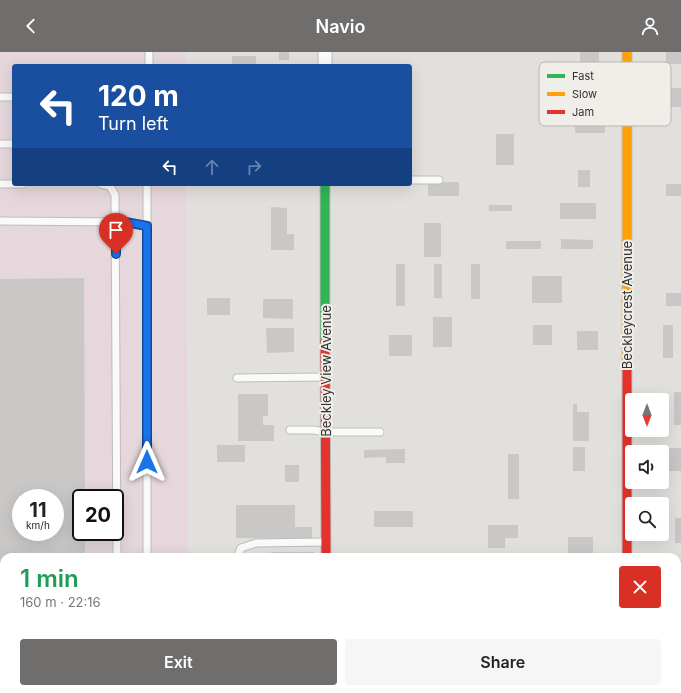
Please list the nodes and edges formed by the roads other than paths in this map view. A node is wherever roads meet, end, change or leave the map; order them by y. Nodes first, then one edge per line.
1 (149, 52) edge
2 (325, 52) edge
3 (149, 64) edge
4 (325, 64) edge
5 (0, 96) edge
6 (12, 97) edge
7 (627, 126) edge
8 (0, 144) edge
9 (12, 144) edge
10 (412, 180) edge
11 (439, 180) dead end
12 (0, 184) edge
13 (12, 184) edge
14 (110, 186) edge
15 (147, 186) edge
16 (325, 186) edge
17 (0, 221) edge
18 (116, 222) junction
19 (147, 226) junction
20 (237, 378) dead end
21 (326, 378) junction
22 (290, 430) dead end
23 (326, 432) junction
24 (380, 432) dead end
25 (326, 542) junction
26 (117, 553) edge
27 (147, 553) edge
28 (239, 553) edge
29 (326, 553) edge
30 (627, 553) edge

1 - 3 lane
2 - 4 street
5 - 6 lane
7 - 30 street, Beckleycrest Avenue
8 - 9 lane
10 - 11 lane
12 - 13 lane
14 - 18 lane
15 - 19 lane
16 - 21 street, Beckley View Avenue
17 - 18 lane
18 - 19 lane
18 - 26 lane
19 - 27 lane
20 - 21 lane
21 - 23 street, Beckley View Avenue
22 - 23 lane
23 - 24 lane
23 - 25 street, Beckley View Avenue
25 - 28 lane
25 - 29 street, Beckley View Avenue

